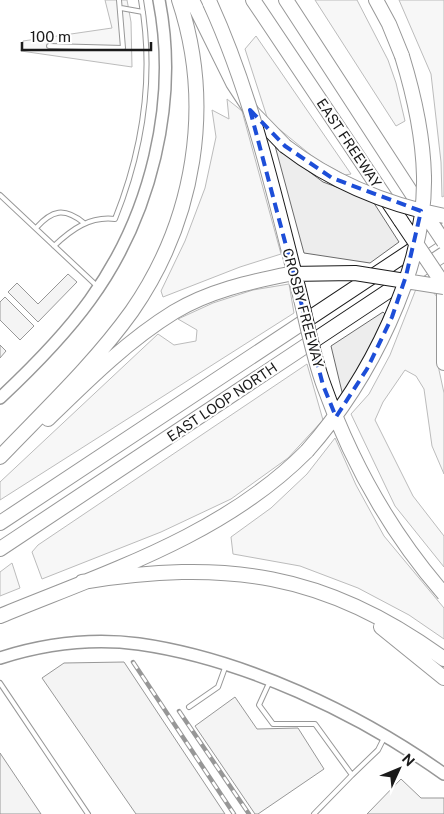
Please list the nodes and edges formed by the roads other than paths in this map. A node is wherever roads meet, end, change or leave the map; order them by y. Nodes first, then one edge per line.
1 (119, 0) edge
2 (142, 0) edge
3 (159, 0) edge
4 (179, 0) edge
5 (192, 0) edge
6 (254, 0) edge
7 (286, 0) edge
8 (376, 0) edge
9 (209, 2) edge
10 (121, 8) junction
11 (144, 12) junction
12 (49, 46) dead end
13 (0, 195) edge
14 (444, 216) edge
15 (84, 224) junction
16 (36, 228) junction
17 (444, 229) edge
18 (444, 242) edge
19 (54, 246) junction
20 (444, 254) edge
21 (444, 286) edge
22 (98, 287) junction
23 (444, 292) edge
24 (444, 362) edge
25 (0, 398) edge
26 (0, 457) edge
27 (0, 465) edge
28 (0, 523) edge
29 (0, 550) edge
30 (82, 582) junction
31 (300, 585) junction
32 (444, 594) edge
33 (0, 616) edge
34 (0, 658) edge
35 (444, 659) edge
36 (228, 666) junction
37 (444, 678) edge
38 (271, 680) junction
39 (0, 684) edge
40 (189, 706) dead end
41 (385, 736) junction
42 (444, 774) edge
43 (352, 775) junction
44 (88, 814) edge
45 (314, 814) edge

1 - 10 lane
2 - 11 lane
3 - 22 main road
4 - 26 highway
5 - 14 highway, bridge
6 - 21 highway, EAST FREEWAY, bridge
7 - 18 highway, EAST FREEWAY, bridge
8 - 30 highway, bridge
9 - 32 highway, CROSBY FREEWAY, bridge
10 - 11 lane
10 - 12 lane
11 - 15 lane
13 - 16 lane
15 - 16 lane
15 - 19 lane
16 - 19 lane
17 - 28 highway, EAST LOOP NORTH
19 - 22 lane
20 - 29 highway, EAST LOOP NORTH
21 - 27 highway, bridge
22 - 25 main road
23 - 24 highway
30 - 31 highway
30 - 33 highway
31 - 35 highway
31 - 37 highway
34 - 36 main road
36 - 38 main road
36 - 40 lane
38 - 41 main road
38 - 43 lane
39 - 44 lane
41 - 42 main road
41 - 43 lane
43 - 45 lane

